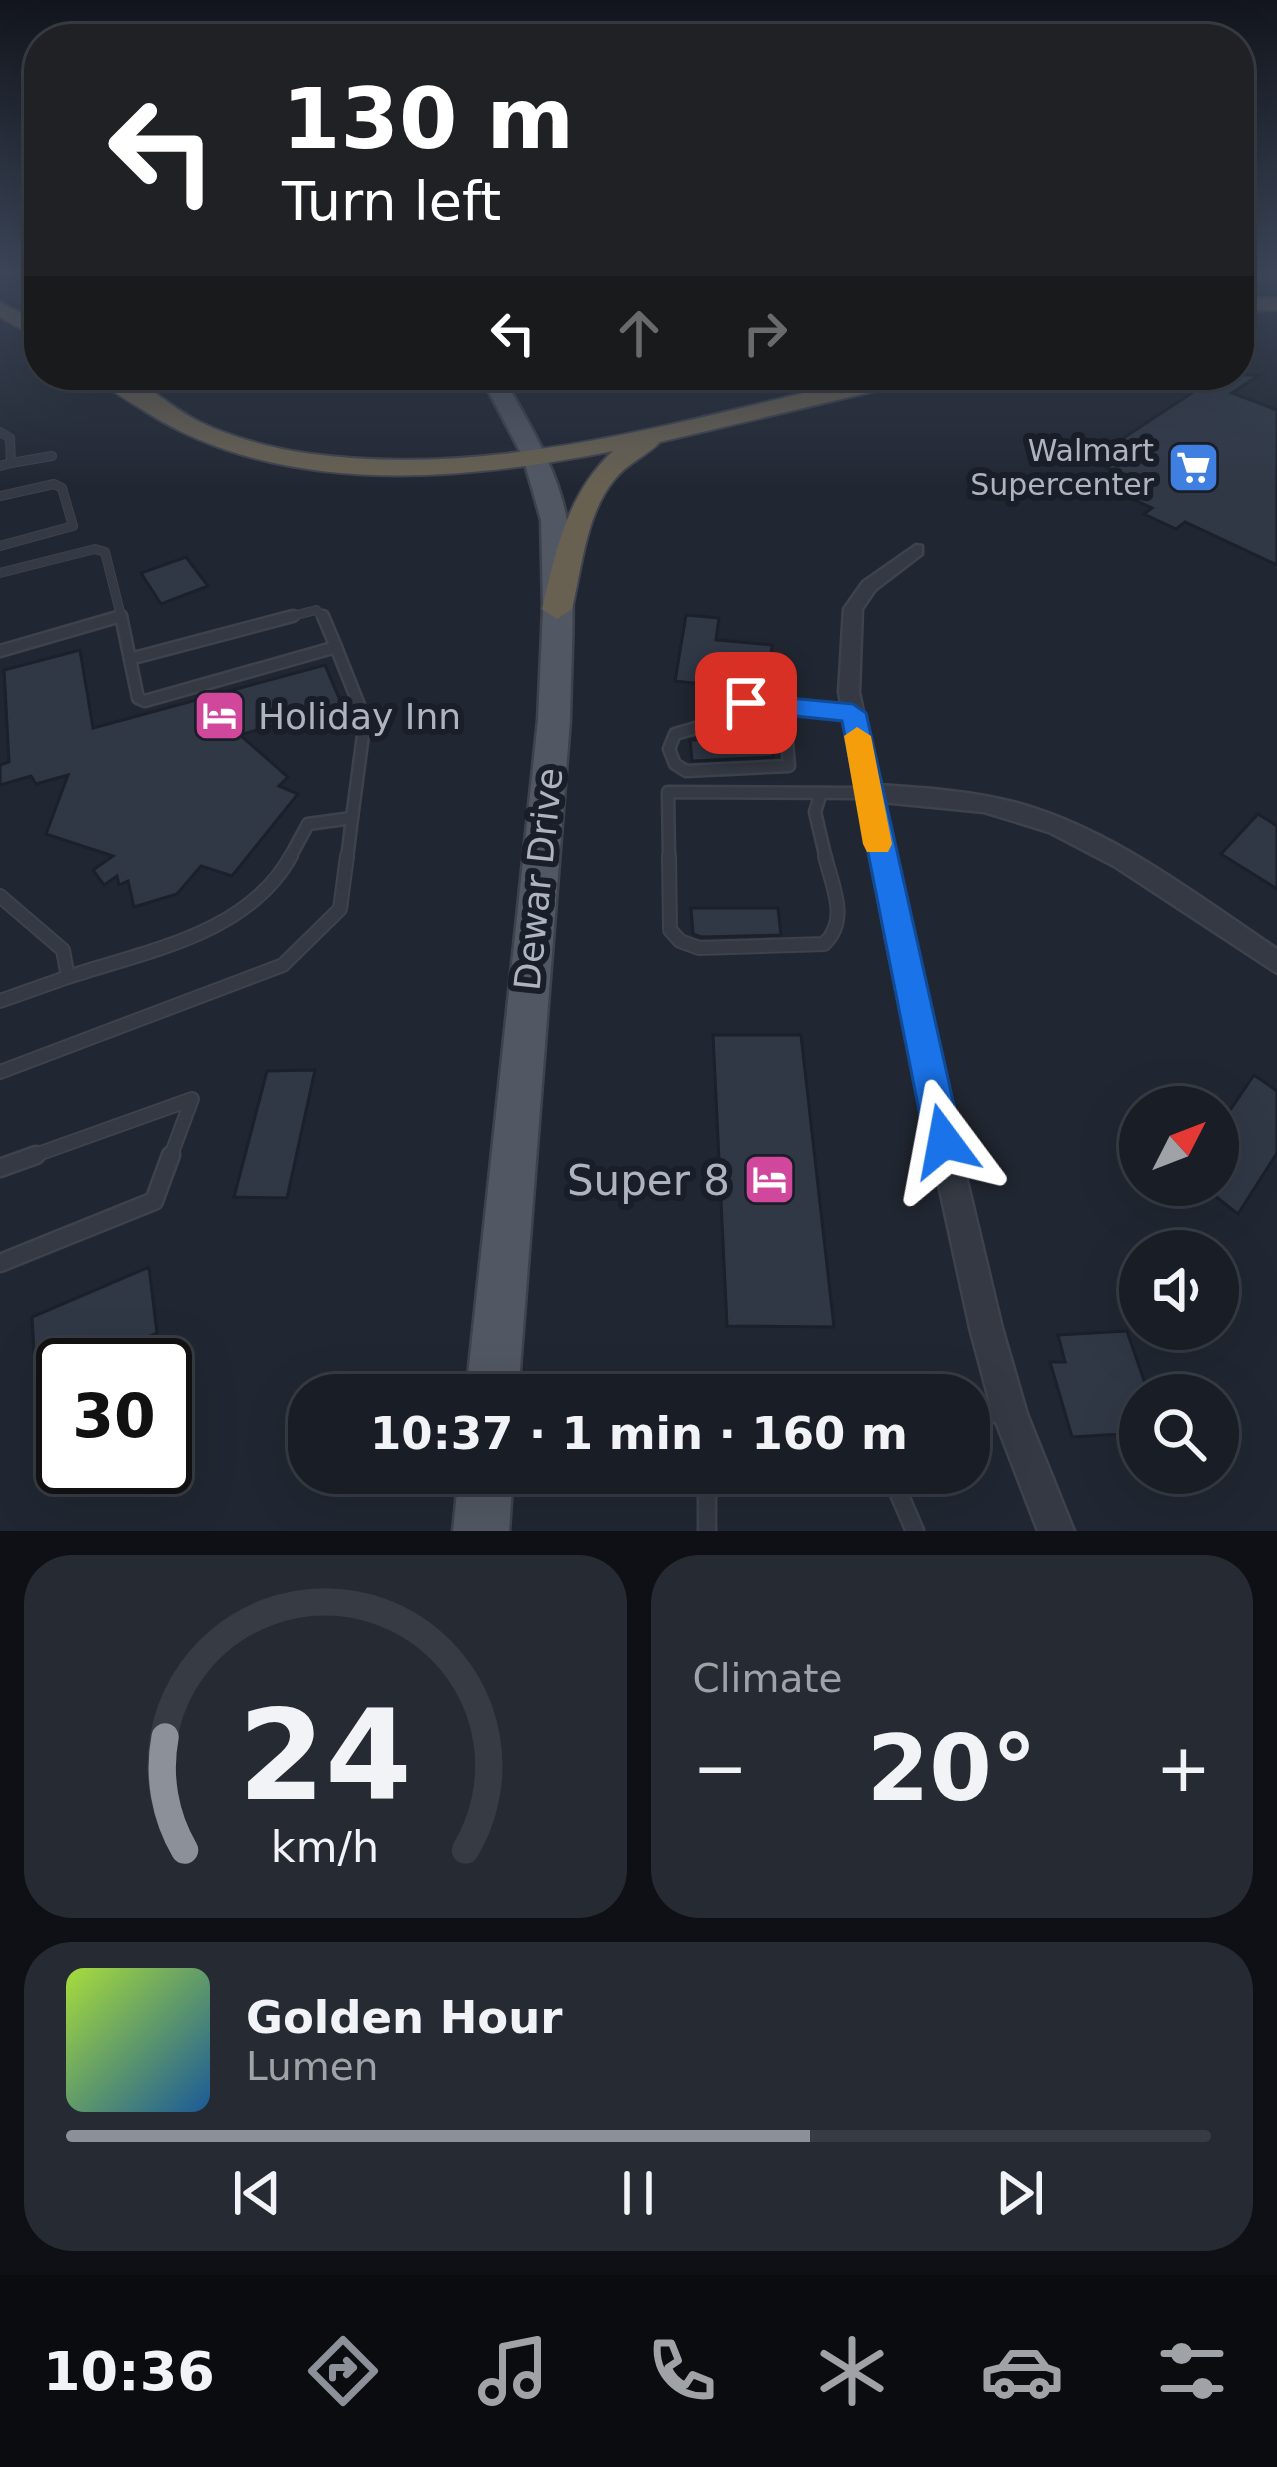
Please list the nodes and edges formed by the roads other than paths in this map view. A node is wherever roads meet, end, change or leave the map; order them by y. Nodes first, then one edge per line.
1 (129, 390) edge
2 (499, 390) edge
3 (847, 390) edge
4 (676, 428) junction
5 (0, 432) edge
6 (52, 456) dead end
7 (535, 457) junction
8 (11, 463) junction
9 (0, 466) edge
10 (0, 496) edge
11 (0, 546) edge
12 (916, 550) dead end
13 (0, 573) edge
14 (556, 609) junction
15 (121, 616) junction
16 (335, 647) junction
17 (0, 651) edge
18 (130, 659) junction
19 (708, 700) dead end
20 (784, 707) junction
21 (853, 713) junction
22 (786, 728) junction
23 (821, 793) junction
24 (867, 793) junction
25 (352, 818) junction
26 (0, 896) edge
27 (1277, 962) edge
28 (68, 977) junction
29 (0, 1001) edge
30 (0, 1072) edge
31 (0, 1168) edge
32 (0, 1263) edge
33 (494, 1374) edge
34 (990, 1414) edge
35 (1010, 1414) junction
36 (484, 1494) edge
37 (707, 1494) edge
38 (899, 1494) edge
39 (481, 1531) edge
40 (707, 1531) edge
41 (915, 1531) edge
42 (1056, 1531) edge

1 - 7 highway
2 - 7 main road, Dewar Drive
3 - 4 highway
4 - 7 highway
4 - 14 highway
5 - 8 lane
6 - 8 lane
7 - 14 main road, Dewar Drive
8 - 9 lane
10 - 11 lane
12 - 21 street
13 - 15 lane
14 - 33 main road, Dewar Drive
15 - 17 lane
15 - 18 lane
16 - 18 lane
16 - 18 lane
16 - 25 lane
19 - 20 lane
20 - 21 lane
20 - 22 lane
21 - 24 street
22 - 22 lane
23 - 23 lane
23 - 24 lane
24 - 27 street
24 - 35 street
25 - 28 lane
25 - 30 lane
26 - 28 lane
28 - 29 lane
31 - 32 lane
34 - 35 lane
35 - 42 street
36 - 39 main road
37 - 40 lane
38 - 41 lane

